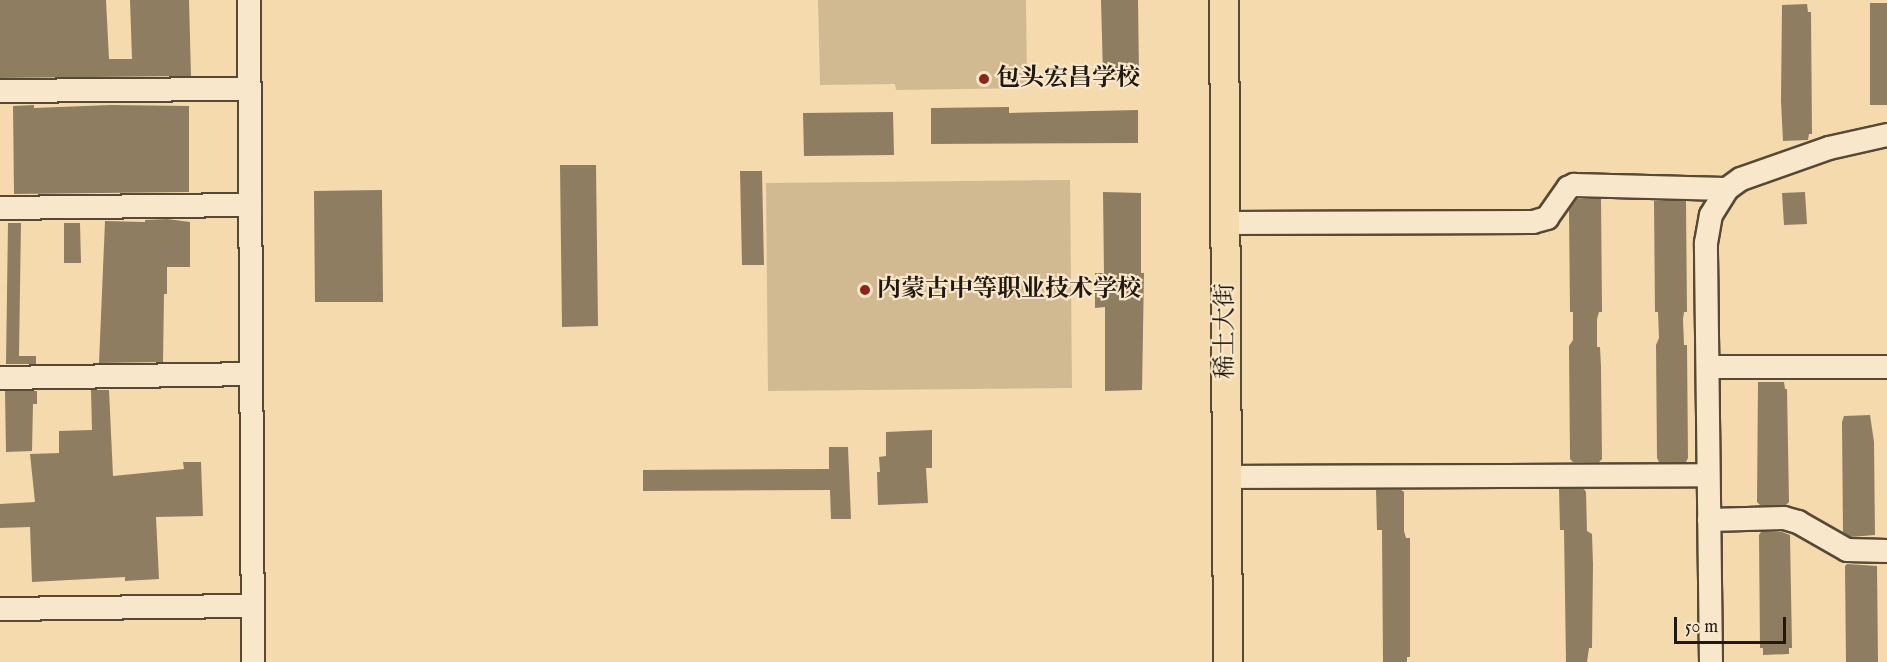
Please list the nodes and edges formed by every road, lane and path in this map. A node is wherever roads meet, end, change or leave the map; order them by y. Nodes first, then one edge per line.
1 (249, 0) edge
2 (1205, 0) edge
3 (1224, 0) edge
4 (249, 89) junction
5 (0, 91) edge
6 (1887, 135) edge
7 (1727, 189) junction
8 (250, 205) junction
9 (0, 208) edge
10 (1225, 223) junction
11 (1708, 367) junction
12 (1887, 367) edge
13 (251, 374) junction
14 (0, 378) edge
15 (1708, 475) junction
16 (1227, 477) junction
17 (1709, 520) junction
18 (1887, 551) edge
19 (252, 606) junction
20 (0, 609) edge
21 (253, 662) edge
22 (1210, 662) edge
23 (1228, 662) edge
24 (1711, 662) edge

1 - 4 street
2 - 22 main road, 稀土大街
3 - 10 main road, 稀土大街
4 - 5 street
4 - 8 street
6 - 7 street
7 - 10 street
7 - 11 street
8 - 9 street
8 - 13 street
10 - 16 main road, 稀土大街
11 - 12 street
11 - 15 street
13 - 14 street
13 - 19 street
15 - 16 street
15 - 17 street
16 - 23 main road, 稀土大街
17 - 18 street
17 - 24 street
19 - 20 street
19 - 21 street

